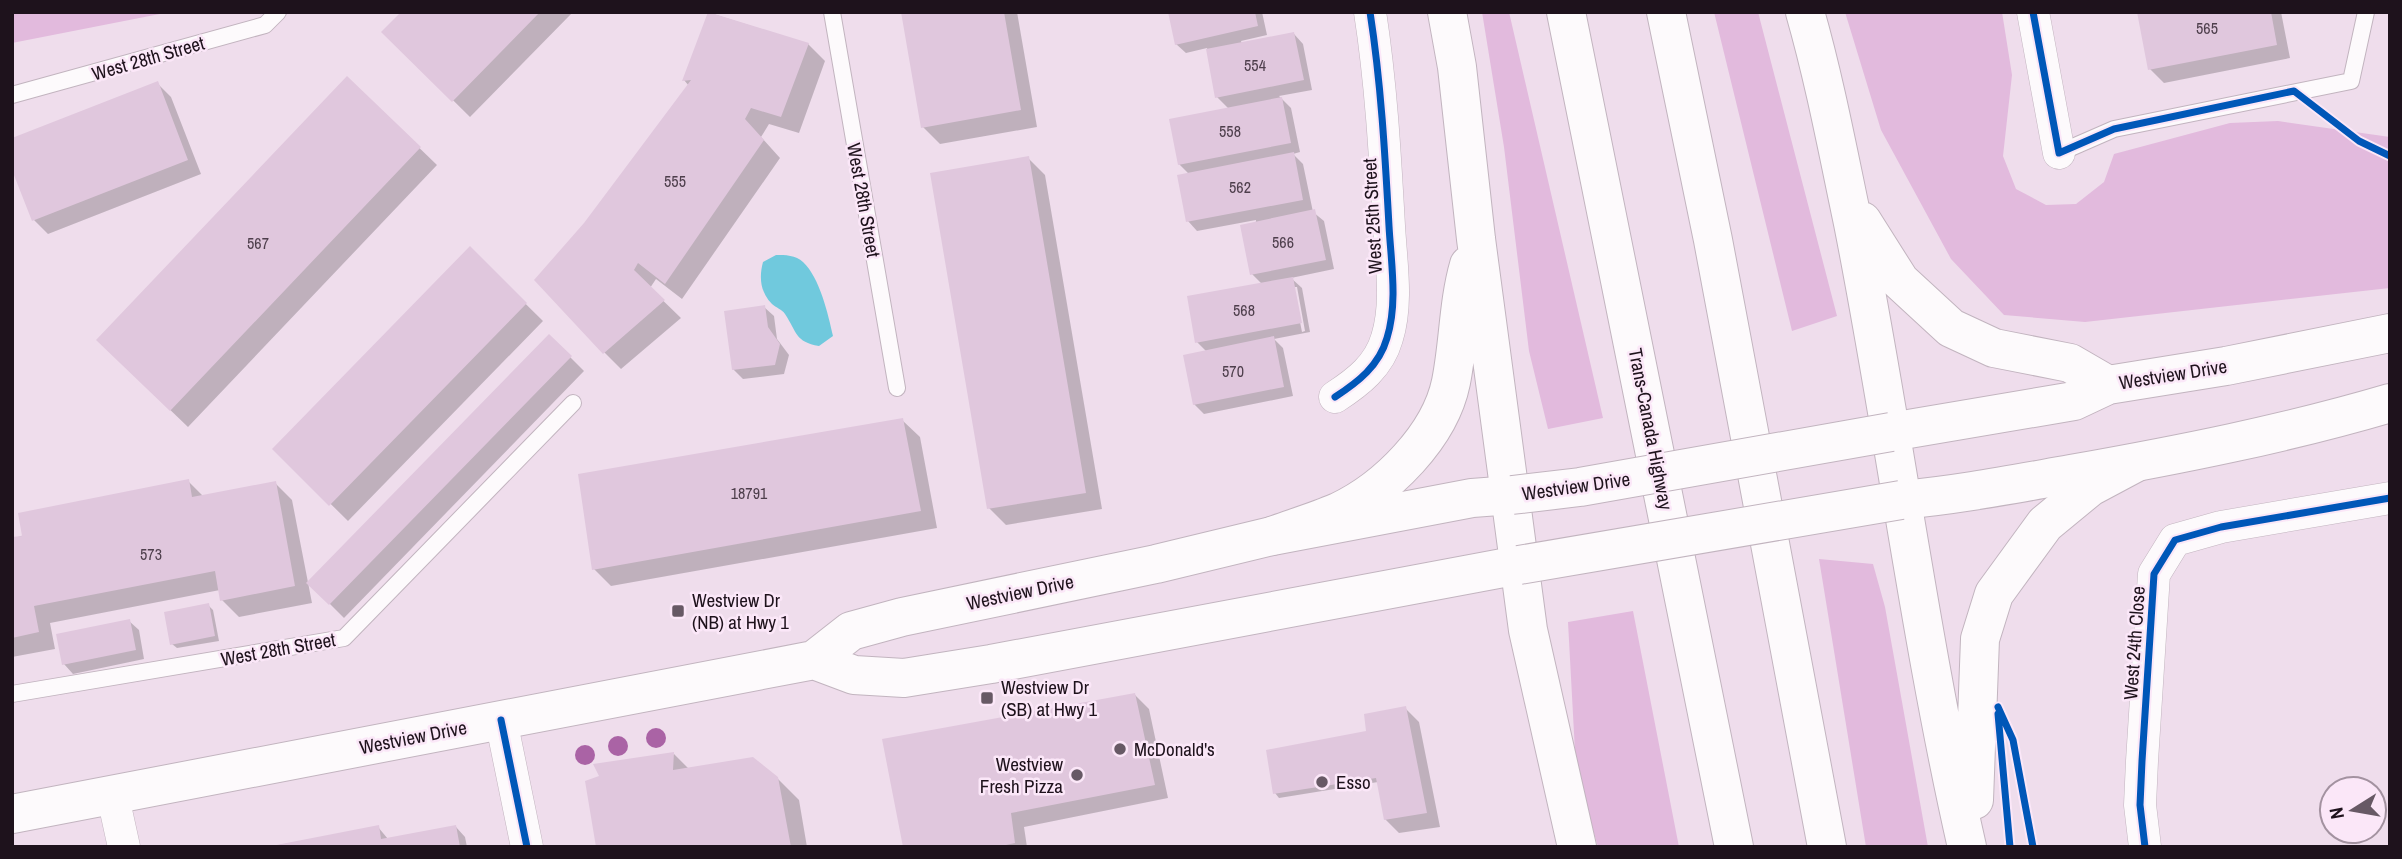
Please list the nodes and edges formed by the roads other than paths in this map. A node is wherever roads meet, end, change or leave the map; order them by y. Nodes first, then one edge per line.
1 (278, 12) edge
2 (832, 12) edge
3 (1370, 12) edge
4 (1447, 12) edge
5 (1566, 12) edge
6 (1666, 12) edge
7 (1805, 12) edge
8 (2034, 12) edge
9 (2366, 12) edge
10 (12, 95) edge
11 (2059, 153) joint
12 (1841, 167) junction
13 (1476, 239) junction
14 (2390, 333) edge
15 (2108, 385) junction
16 (897, 388) dead end
17 (1335, 397) dead end
18 (573, 403) dead end
19 (2390, 403) edge
20 (1891, 432) junction
21 (2135, 463) junction
22 (1512, 495) junction
23 (2390, 498) edge
24 (1901, 500) junction
25 (1272, 536) junction
26 (1519, 565) junction
27 (814, 660) junction
28 (12, 694) edge
29 (501, 720) junction
30 (113, 797) junction
31 (12, 814) edge
32 (124, 847) edge
33 (527, 847) edge
34 (1577, 847) edge
35 (1734, 847) edge
36 (1827, 847) edge
37 (1967, 847) edge
38 (1973, 847) edge
39 (2145, 847) edge

1 - 10 lane, West 28th Street
2 - 16 lane, West 28th Street
3 - 17 street, West 25th Street
4 - 13 main road
5 - 35 main road, Trans-Canada Highway
6 - 36 main road
7 - 12 main road
8 - 11 street
9 - 11 lane
12 - 15 main road
12 - 20 main road
13 - 22 main road
13 - 25 main road
14 - 15 main road, Westview Drive
15 - 20 main road, Westview Drive
18 - 28 lane, West 28th Street
19 - 21 main road
20 - 22 main road, Westview Drive, bridge
20 - 24 main road
21 - 24 main road
21 - 38 main road
22 - 25 main road, Westview Drive
22 - 26 main road
23 - 39 street, West 24th Close
24 - 26 main road, bridge
24 - 37 main road
25 - 27 main road, Westview Drive
26 - 27 main road
26 - 34 main road
27 - 29 main road, Westview Drive
29 - 30 main road, Westview Drive
29 - 33 street
30 - 31 main road, Westview Drive
30 - 32 street

